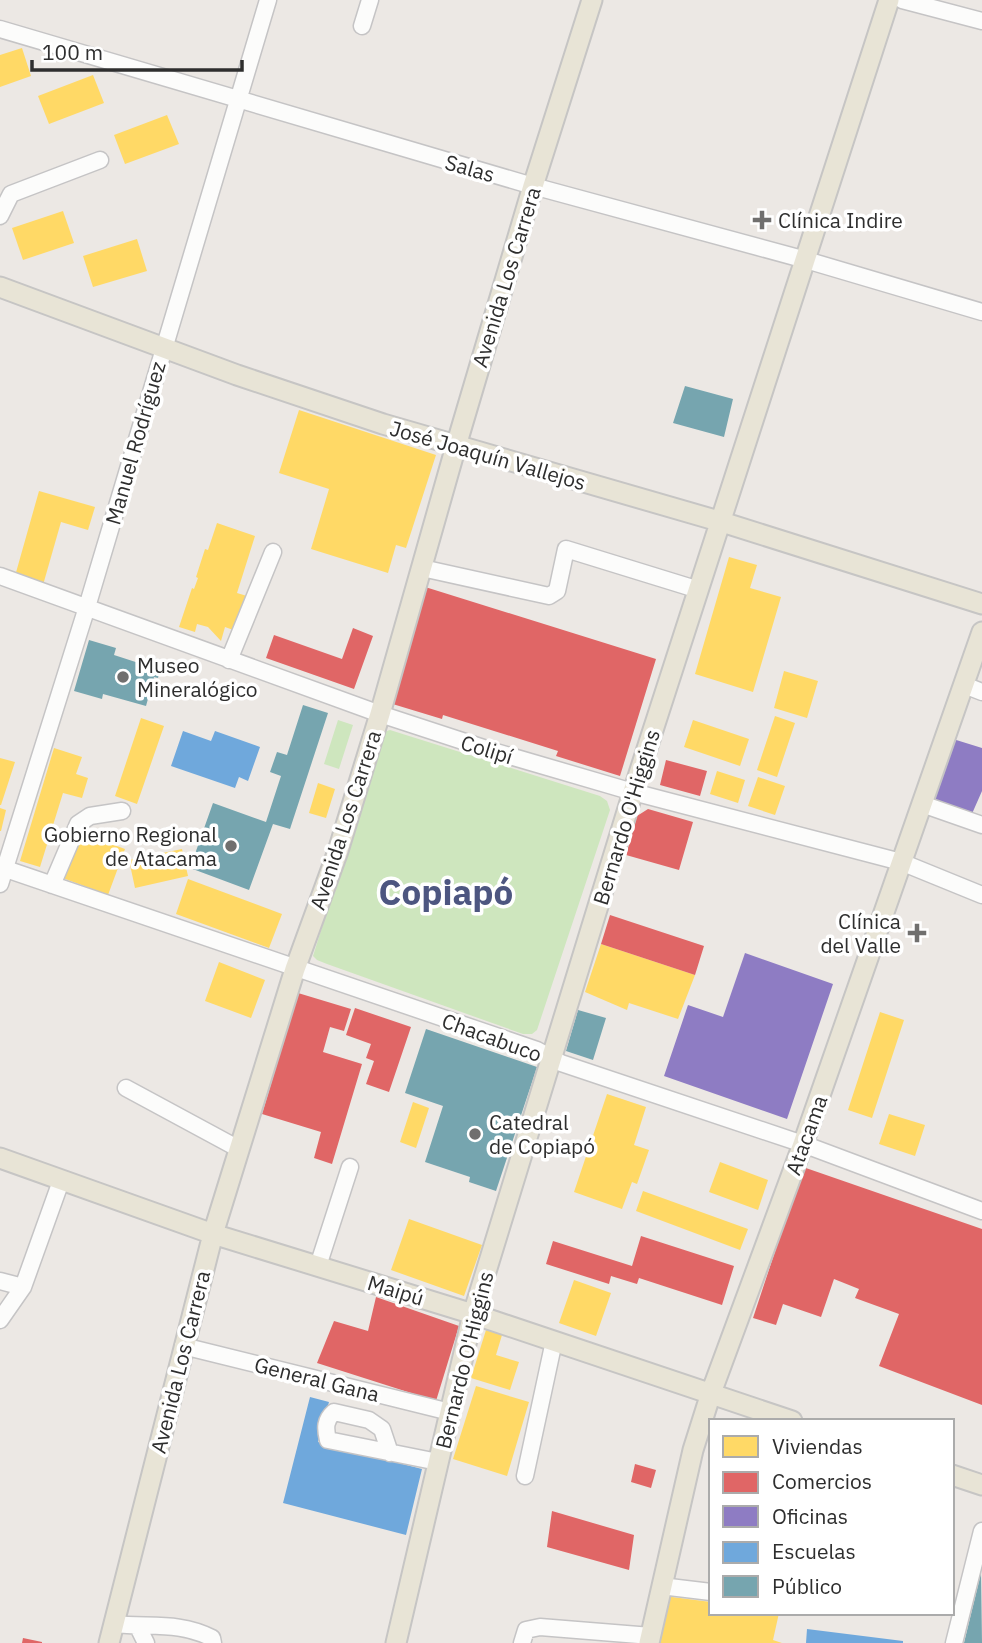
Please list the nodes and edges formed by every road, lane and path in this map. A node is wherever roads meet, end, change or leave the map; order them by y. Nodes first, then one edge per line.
1 (268, 0) edge
2 (370, 0) edge
3 (592, 0) edge
4 (890, 0) edge
5 (902, 0) edge
6 (982, 21) edge
7 (362, 26) dead end
8 (0, 29) edge
9 (238, 99) junction
10 (100, 160) dead end
11 (533, 186) junction
12 (0, 216) edge
13 (806, 260) junction
14 (0, 287) edge
15 (982, 312) edge
16 (163, 347) junction
17 (456, 446) junction
18 (722, 522) junction
19 (273, 552) dead end
20 (422, 568) junction
21 (0, 576) edge
22 (699, 590) junction
23 (982, 604) edge
24 (87, 607) junction
25 (982, 632) edge
26 (229, 660) junction
27 (973, 688) edge
28 (380, 714) junction
29 (633, 793) junction
30 (922, 804) junction
31 (122, 811) dead end
32 (982, 825) edge
33 (901, 862) junction
34 (2, 874) edge
35 (52, 886) junction
36 (982, 895) edge
37 (295, 969) junction
38 (551, 1058) junction
39 (126, 1088) dead end
40 (803, 1144) junction
41 (239, 1149) junction
42 (0, 1158) edge
43 (350, 1167) dead end
44 (61, 1181) junction
45 (982, 1211) edge
46 (213, 1234) junction
47 (318, 1266) junction
48 (0, 1281) edge
49 (23, 1287) junction
50 (473, 1314) junction
51 (0, 1320) edge
52 (554, 1341) junction
53 (183, 1346) junction
54 (710, 1394) junction
55 (450, 1412) junction
56 (786, 1419) edge
57 (390, 1453) dead end
58 (438, 1462) junction
59 (524, 1476) dead end
60 (954, 1476) edge
61 (982, 1485) edge
62 (982, 1531) edge
63 (661, 1586) junction
64 (709, 1592) edge
65 (138, 1627) junction
66 (112, 1634) edge
67 (650, 1639) edge
68 (146, 1643) edge
69 (214, 1643) edge
70 (396, 1643) edge
71 (522, 1643) edge
72 (954, 1643) edge

1 - 9 street, Manuel Rodríguez
2 - 7 street
3 - 11 main road, Avenida Los Carrera
4 - 13 main road, Bernardo O'Higgins
5 - 6 street
8 - 9 street, Salas
9 - 11 street, Salas
9 - 16 street, Manuel Rodríguez
10 - 12 street
11 - 13 street, Salas
11 - 17 main road, Avenida Los Carrera
13 - 15 street, Salas
13 - 18 main road, Bernardo O'Higgins
14 - 16 main road, José Joaquín Vallejos
16 - 17 main road, José Joaquín Vallejos
16 - 24 street, Manuel Rodríguez
17 - 18 main road, José Joaquín Vallejos
17 - 20 main road, Avenida Los Carrera
18 - 22 main road, Bernardo O'Higgins
18 - 23 main road, José Joaquín Vallejos
19 - 26 street
20 - 22 street
20 - 28 main road, Avenida Los Carrera
21 - 24 street, Colipí
22 - 29 main road, Bernardo O'Higgins
24 - 26 street, Colipí
24 - 34 street, Manuel Rodríguez
25 - 27 main road, Atacama
26 - 28 street, Colipí
27 - 30 main road, Atacama
28 - 29 street, Colipí
28 - 37 main road, Avenida Los Carrera
29 - 33 street, Colipí
29 - 38 main road, Bernardo O'Higgins
30 - 32 street
30 - 33 main road, Atacama
31 - 35 street
33 - 36 street, Colipí
33 - 40 main road, Atacama
34 - 35 street, Chacabuco
35 - 37 street, Chacabuco
37 - 38 street, Chacabuco
37 - 41 main road, Avenida Los Carrera
38 - 40 street, Chacabuco
38 - 50 main road, Bernardo O'Higgins
39 - 41 street
40 - 45 street, Chacabuco
40 - 54 main road, Atacama
41 - 46 main road, Avenida Los Carrera
42 - 44 main road, Maipú
43 - 47 street
44 - 46 main road, Maipú
44 - 49 street
46 - 47 main road, Maipú
46 - 53 main road, Avenida Los Carrera
47 - 50 main road, Maipú
48 - 49 street
49 - 51 street
50 - 52 main road, Maipú
50 - 55 main road, Bernardo O'Higgins
52 - 54 main road, Maipú
52 - 59 street
53 - 55 street, General Gana
53 - 66 main road, Avenida Los Carrera
54 - 56 main road, Maipú
54 - 63 main road, Atacama
55 - 58 main road, Bernardo O'Higgins
57 - 58 street
58 - 70 main road, Bernardo O'Higgins
60 - 61 main road
62 - 72 street
63 - 64 street
63 - 67 main road, Atacama
65 - 66 street
65 - 68 street
65 - 69 street
67 - 71 street

